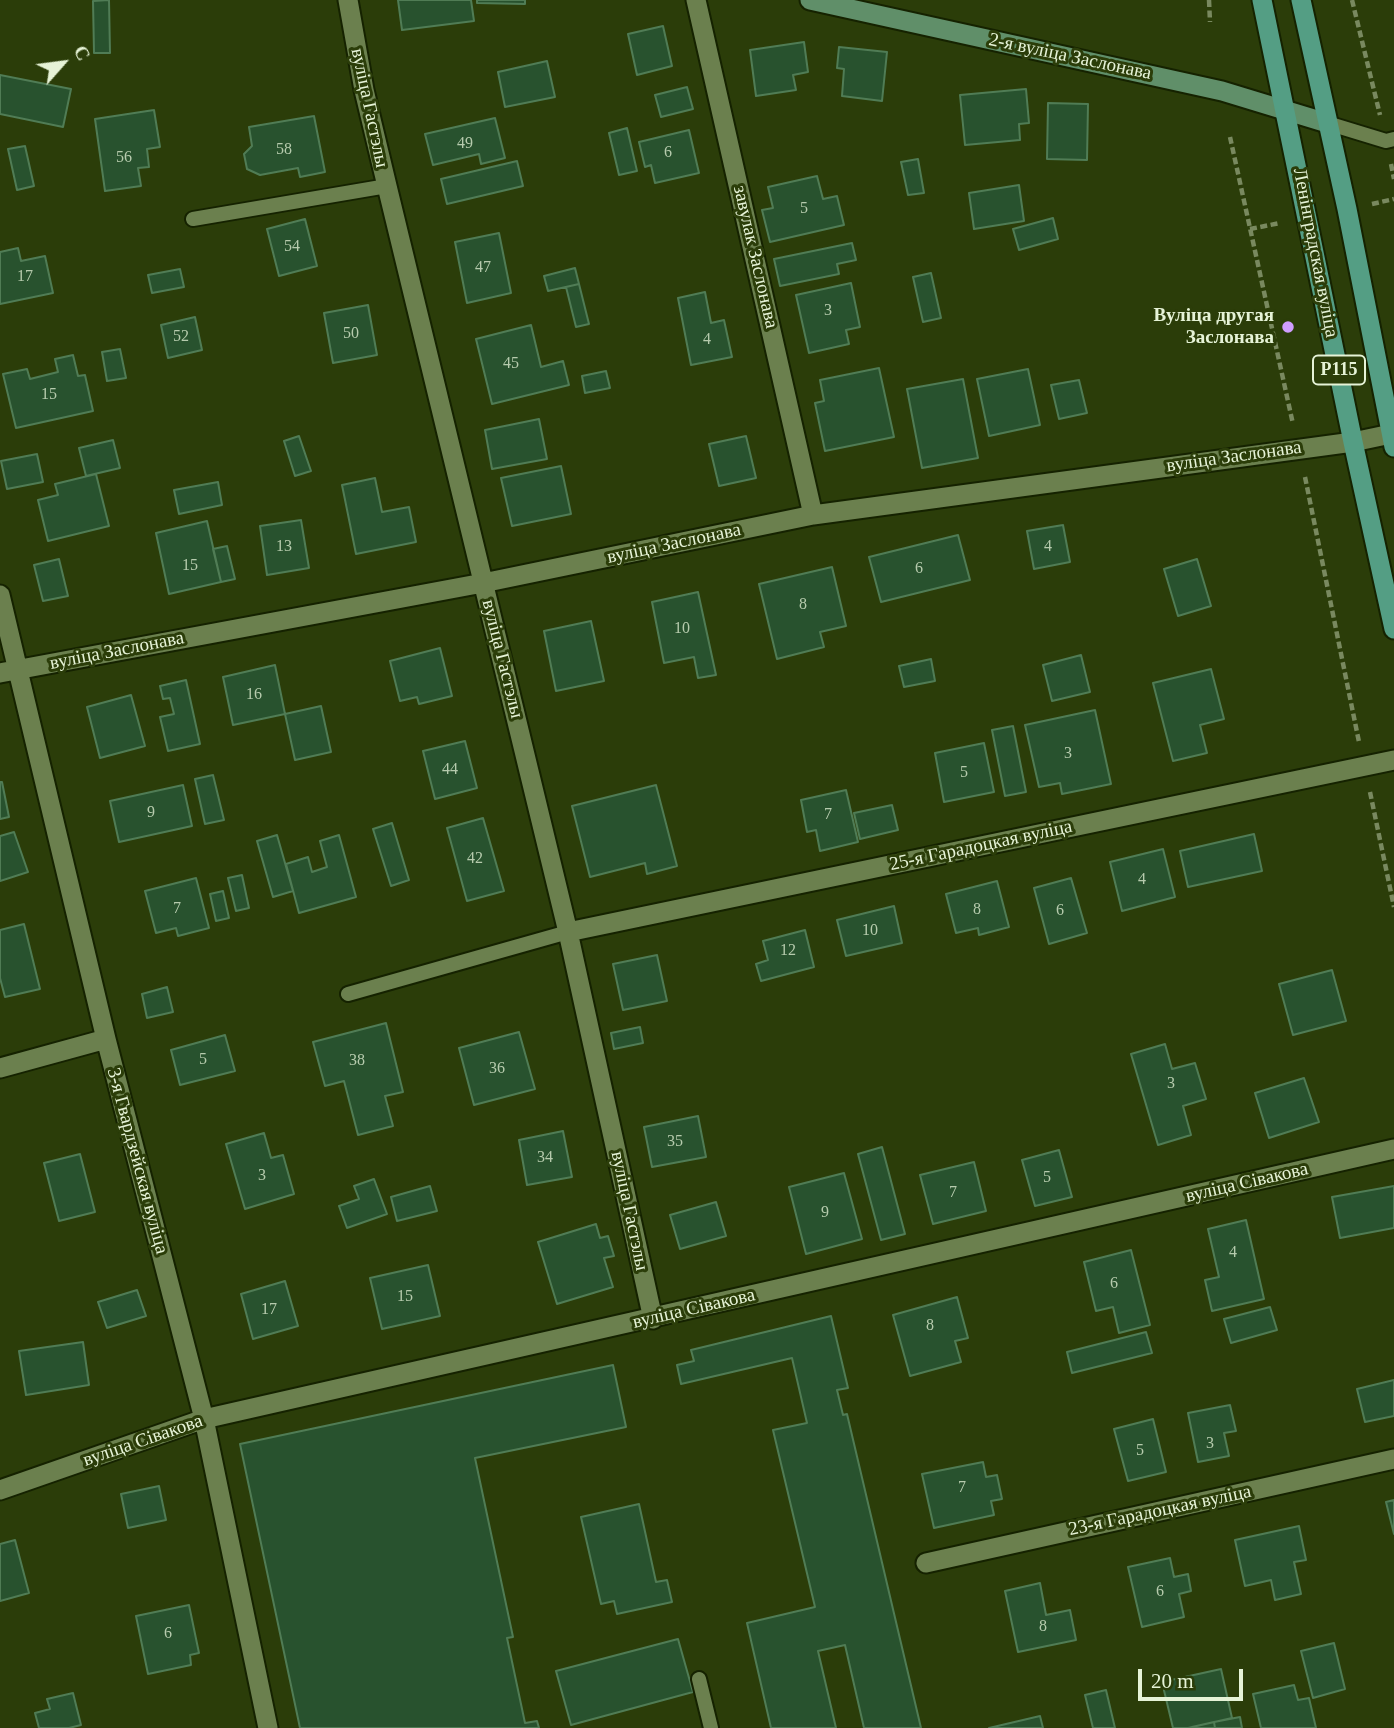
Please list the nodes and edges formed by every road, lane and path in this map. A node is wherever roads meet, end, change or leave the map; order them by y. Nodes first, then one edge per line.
1 (348, 0) edge
2 (695, 0) edge
3 (810, 0) edge
4 (1209, 0) edge
5 (1262, 0) edge
6 (1301, 0) edge
7 (1352, 0) edge
8 (1210, 22) dead end
9 (1286, 111) junction
10 (1327, 123) junction
11 (1230, 137) dead end
12 (1390, 140) edge
13 (1394, 179) edge
14 (387, 186) junction
15 (1394, 199) edge
16 (1367, 205) dead end
17 (193, 219) dead end
18 (1282, 223) dead end
19 (1250, 229) junction
20 (1393, 440) edge
21 (1353, 442) junction
22 (1299, 448) junction
23 (813, 515) junction
24 (483, 583) junction
25 (0, 595) edge
26 (1394, 629) edge
27 (8, 671) edge
28 (1394, 760) edge
29 (1364, 766) junction
30 (1394, 907) edge
31 (568, 932) junction
32 (348, 994) dead end
33 (106, 1039) junction
34 (0, 1068) edge
35 (1394, 1149) edge
36 (653, 1319) junction
37 (204, 1419) junction
38 (1394, 1459) edge
39 (0, 1490) edge
40 (926, 1563) dead end
41 (699, 1679) dead end
42 (268, 1728) edge
43 (711, 1728) edge

1 - 14 street, вуліца Гастэлы
2 - 23 street, завулак Заслонава
3 - 9 main road, 2-я вуліца Заслонава
4 - 8 path
5 - 9 main road, Ленінградская вуліца / Р115
6 - 10 main road, Ленінградская вуліца / Р115
7 - 12 path
9 - 10 main road, 2-я вуліца Заслонава
9 - 21 main road, Ленінградская вуліца / Р115
10 - 12 lane
10 - 20 main road, Ленінградская вуліца / Р115
11 - 19 path
12 - 13 path
14 - 17 lane
14 - 24 street, вуліца Гастэлы
15 - 16 path
18 - 19 path
19 - 22 path
20 - 21 street, вуліца Заслонава
21 - 22 street, вуліца Заслонава
21 - 26 main road, Ленінградская вуліца / Р115
22 - 23 street, вуліца Заслонава
22 - 29 path
23 - 24 street, вуліца Заслонава
24 - 27 street, вуліца Заслонава
24 - 31 street, вуліца Гастэлы
25 - 27 street, 3-я Гвардзейская вуліца
27 - 33 street, 3-я Гвардзейская вуліца
28 - 29 street, 25-я Гарадоцкая вуліца
29 - 30 path
29 - 31 street, 25-я Гарадоцкая вуліца
31 - 32 lane
31 - 36 street, вуліца Гастэлы
33 - 34 street
33 - 37 street, 3-я Гвардзейская вуліца
35 - 36 street, вуліца Сівакова
36 - 37 street, вуліца Сівакова
37 - 39 street, вуліца Сівакова
37 - 42 street, 3-я Гвардзейская вуліца
38 - 40 street, 23-я Гарадоцкая вуліца
41 - 43 lane

